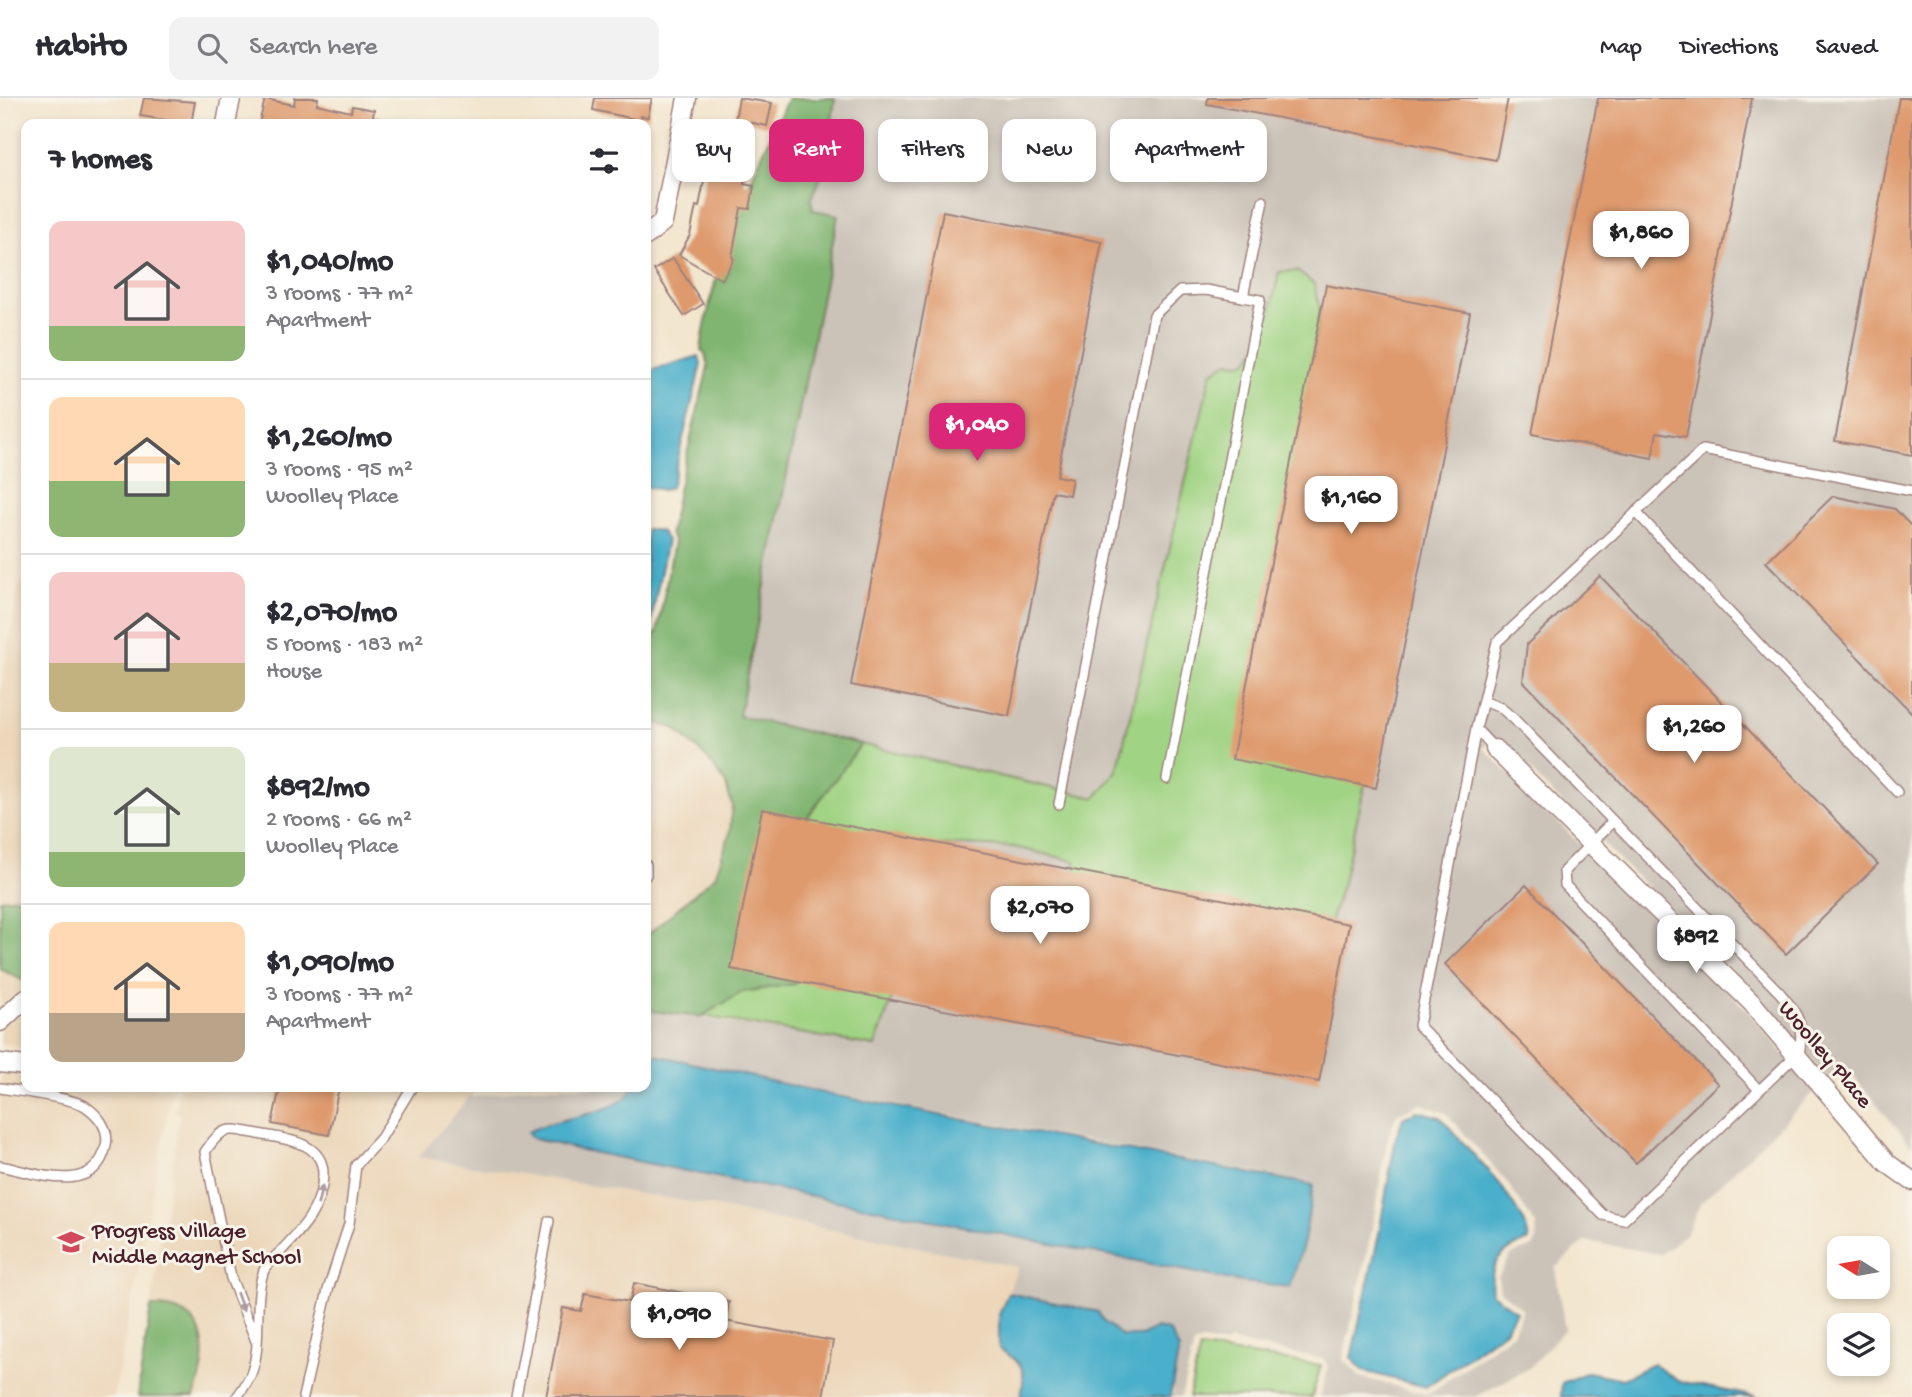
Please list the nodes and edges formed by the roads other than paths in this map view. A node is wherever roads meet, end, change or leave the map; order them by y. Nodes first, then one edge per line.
1 (231, 98) edge
2 (687, 98) edge
3 (227, 119) edge
4 (1263, 201) dead end
5 (651, 232) edge
6 (1243, 297) junction
7 (1912, 491) edge
8 (1636, 512) junction
9 (1483, 701) junction
10 (1476, 729) junction
11 (1495, 748) joint
12 (1167, 779) dead end
13 (1897, 792) dead end
14 (1059, 804) dead end
15 (1613, 821) junction
16 (1590, 842) junction
17 (21, 1003) edge
18 (0, 1022) edge
19 (1797, 1056) junction
20 (0, 1063) edge
21 (21, 1065) edge
22 (0, 1088) edge
23 (1759, 1090) junction
24 (409, 1092) edge
25 (0, 1166) edge
26 (1912, 1181) edge
27 (549, 1221) dead end
28 (256, 1340) junction
29 (237, 1397) edge
30 (303, 1397) edge
31 (516, 1397) edge

1 - 3 street
2 - 5 street
4 - 6 lane
6 - 12 lane
6 - 14 lane
7 - 8 lane
8 - 9 lane
8 - 13 lane
9 - 10 lane
9 - 15 lane
10 - 11 lane
10 - 23 lane
11 - 16 street, Woolley Place
15 - 16 lane
15 - 19 lane
16 - 19 street, Woolley Place
16 - 23 lane
17 - 18 street
19 - 23 lane
19 - 26 street, Woolley Place
20 - 21 street
22 - 25 lane
24 - 30 lane
27 - 31 lane
28 -> 28 lane
28 - 29 lane

